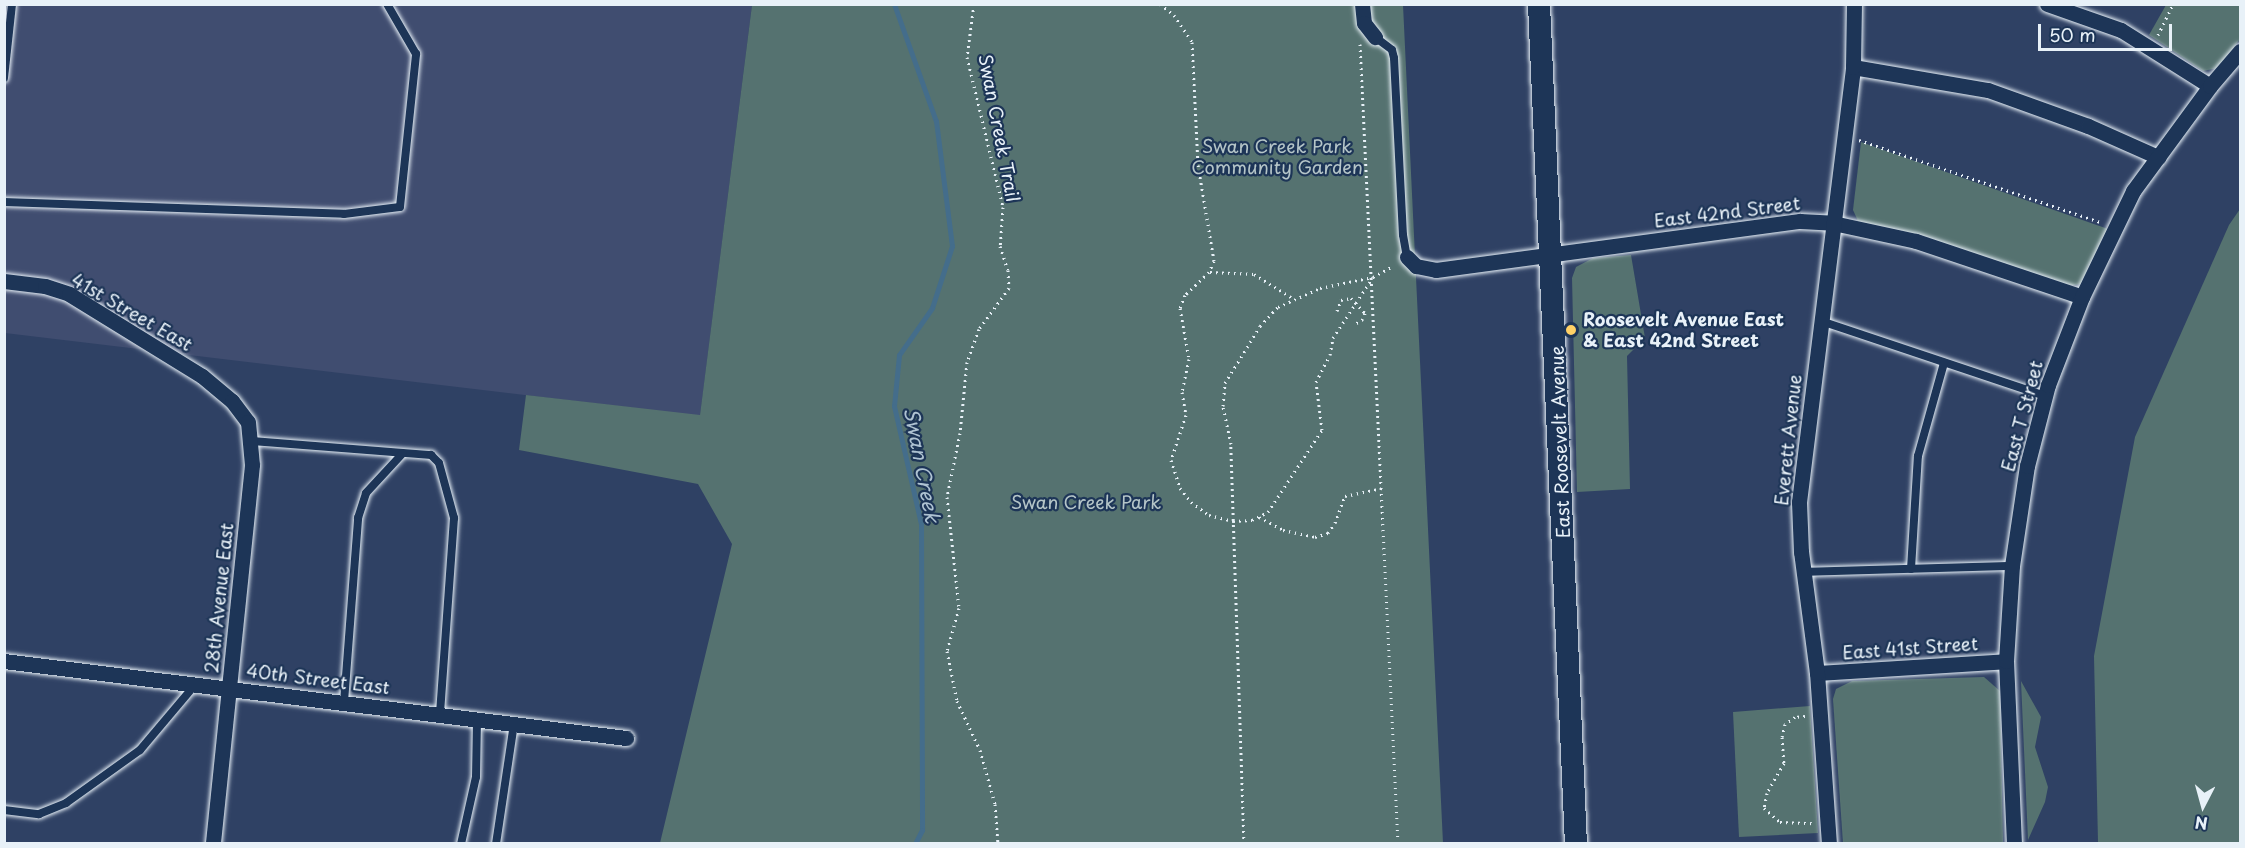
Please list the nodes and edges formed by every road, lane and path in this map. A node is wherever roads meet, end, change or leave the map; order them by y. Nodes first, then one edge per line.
1 (12, 4) edge
2 (387, 4) edge
3 (974, 4) edge
4 (1160, 4) edge
5 (1539, 4) edge
6 (1854, 4) edge
7 (2047, 4) edge
8 (2174, 4) edge
9 (2077, 9) edge
10 (1362, 12) edge
11 (1375, 37) joint
12 (2152, 48) junction
13 (2241, 51) edge
14 (1853, 67) junction
15 (4, 78) edge
16 (2210, 86) junction
17 (1845, 135) junction
18 (2158, 157) junction
19 (4, 202) edge
20 (1833, 223) junction
21 (2116, 227) junction
22 (1552, 253) junction
23 (1407, 257) junction
24 (1209, 272) junction
25 (1373, 277) junction
26 (4, 281) edge
27 (2082, 297) junction
28 (1294, 299) junction
29 (1356, 302) junction
30 (1337, 311) dead end
31 (1821, 321) junction
32 (1355, 324) dead end
33 (1944, 363) junction
34 (202, 376) joint
35 (2044, 396) junction
36 (252, 441) junction
37 (404, 453) junction
38 (1382, 488) junction
39 (1259, 517) junction
40 (1233, 521) junction
41 (2012, 566) junction
42 (1911, 569) junction
43 (1804, 572) junction
44 (4, 661) edge
45 (2006, 661) junction
46 (1817, 673) junction
47 (196, 684) junction
48 (230, 688) junction
49 (344, 702) junction
50 (440, 714) junction
51 (1820, 714) junction
52 (477, 719) junction
53 (514, 724) junction
54 (626, 738) dead end
55 (4, 810) edge
56 (1827, 822) junction
57 (213, 843) edge
58 (461, 843) edge
59 (496, 843) edge
60 (998, 843) edge
61 (1245, 843) edge
62 (1398, 843) edge
63 (1576, 843) edge
64 (1828, 843) edge
65 (2014, 843) edge

1 - 15 lane
2 - 19 lane
3 - 60 path, Swan Creek Trail
4 - 24 path
5 - 22 street, East Roosevelt Avenue
6 - 14 street, Everett Avenue
7 - 9 street
8 - 12 path
9 - 12 street
10 - 11 street
10 - 25 path
11 - 23 lane
12 - 16 street
13 - 16 street, East T Street
14 - 17 street, Everett Avenue
14 - 18 street
16 - 18 street, East T Street
17 - 20 street, Everett Avenue
17 - 21 path
18 - 21 street, East T Street
20 - 22 street, East 42nd Street
20 - 27 street, East 42nd Street
20 - 31 street, Everett Avenue
21 - 27 street, East T Street
22 - 23 street, East 42nd Street
22 - 63 street, East Roosevelt Avenue
23 - 25 path
24 - 28 path
24 - 40 path
25 - 28 path
25 - 29 path
25 - 38 path
26 - 34 street, 41st Street East
27 - 35 street, East T Street
28 - 40 path
29 - 30 path
29 - 32 path
29 - 39 path
31 - 33 lane
31 - 43 street, Everett Avenue
33 - 35 lane
33 - 42 lane
34 - 36 street, 28th Avenue East
35 - 41 street, East T Street
36 - 37 lane
36 - 48 street, 28th Avenue East
37 - 49 lane
37 - 50 lane
38 - 39 path
38 - 62 path
39 - 40 path
40 - 61 path
41 - 42 lane
41 - 45 street, East T Street
42 - 43 lane
43 - 46 street, Everett Avenue
44 - 47 street, 40th Street East
45 - 46 street, East 41st Street
45 - 65 street, East T Street
46 - 51 street, Everett Avenue
47 - 48 street, 40th Street East
47 - 55 lane
48 - 49 street, 40th Street East
48 - 57 street, 28th Avenue East
49 - 50 street, 40th Street East
50 - 52 street, 40th Street East
51 - 56 street, Everett Avenue
51 - 56 path
52 - 53 street, 40th Street East
52 - 58 lane
53 - 54 street, 40th Street East
53 - 59 lane
56 - 64 street, Everett Avenue

